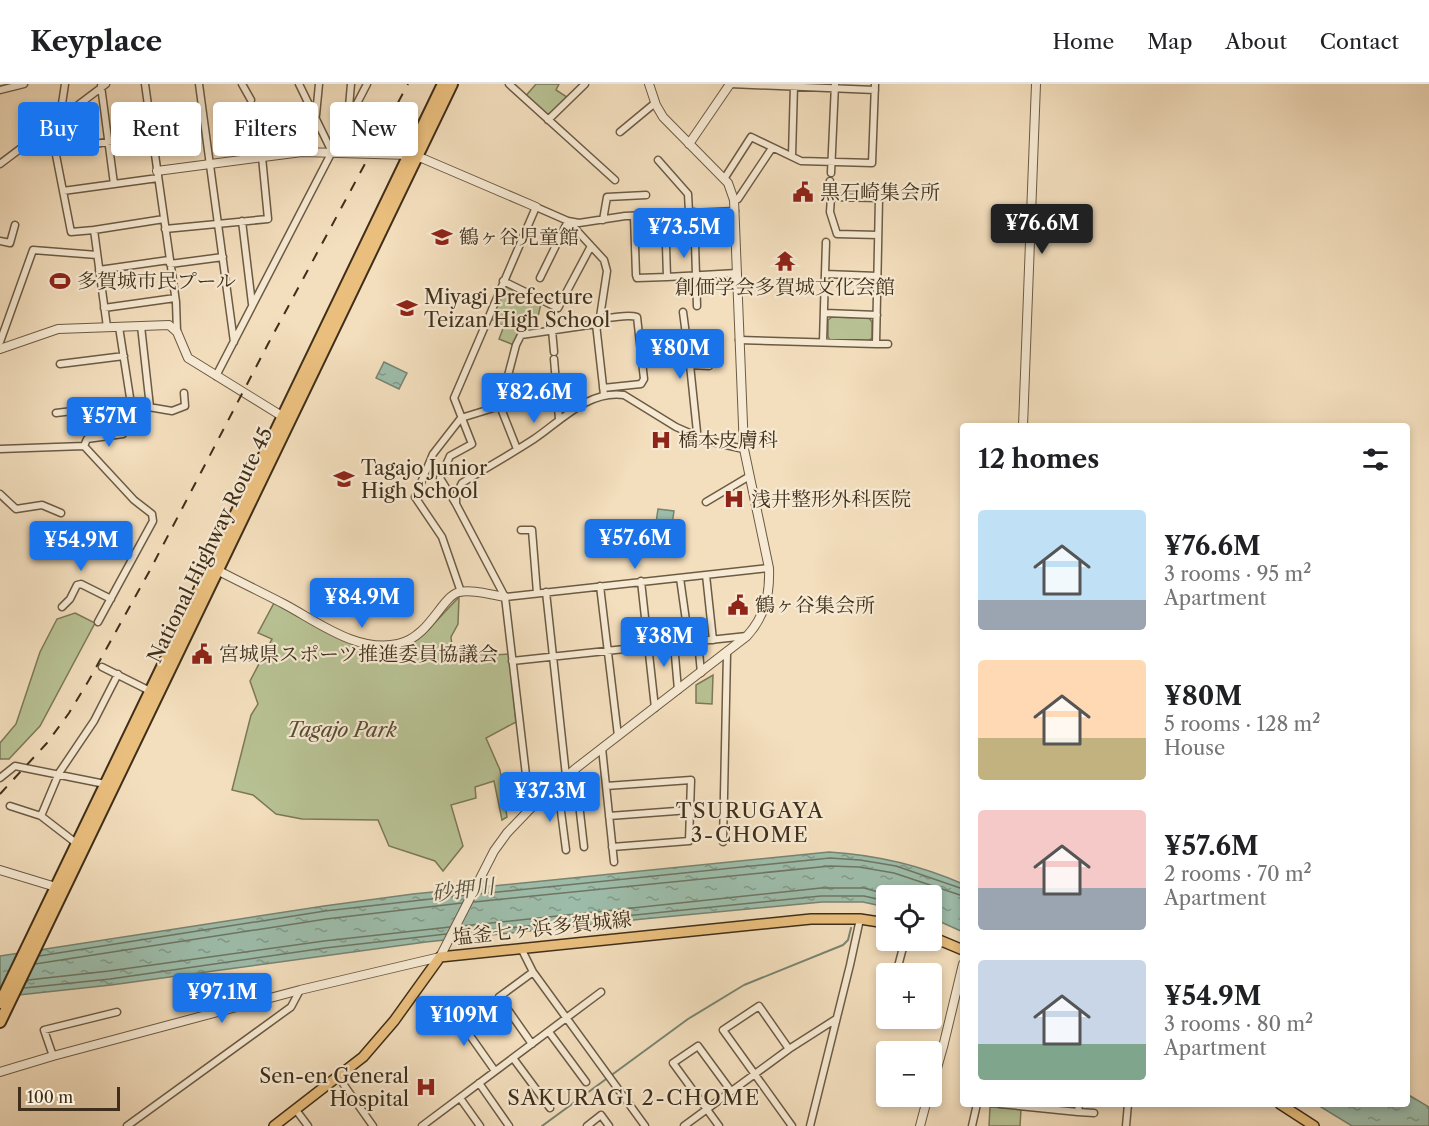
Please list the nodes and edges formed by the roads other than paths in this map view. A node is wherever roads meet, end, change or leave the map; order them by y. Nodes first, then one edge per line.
1 (24, 84) edge
2 (64, 84) edge
3 (145, 84) edge
4 (199, 84) edge
5 (242, 84) edge
6 (299, 84) edge
7 (319, 84) edge
8 (351, 84) edge
9 (367, 84) edge
10 (443, 84) edge
11 (452, 84) edge
12 (509, 84) edge
13 (585, 84) edge
14 (649, 84) edge
15 (730, 84) edge
16 (1036, 84) edge
17 (103, 85) edge
18 (769, 85) edge
19 (794, 86) edge
20 (835, 86) edge
21 (875, 87) edge
22 (0, 90) edge
23 (251, 99) dead end
24 (62, 102) edge
25 (80, 102) edge
26 (148, 102) edge
27 (309, 102) edge
28 (317, 102) edge
29 (350, 102) edge
30 (358, 102) edge
31 (655, 103) junction
32 (318, 120) edge
33 (548, 120) junction
34 (620, 132) dead end
35 (108, 142) junction
36 (111, 142) edge
37 (99, 143) edge
38 (418, 144) edge
39 (689, 144) junction
40 (418, 147) edge
41 (330, 148) edge
42 (772, 148) junction
43 (18, 151) edge
44 (330, 152) edge
45 (56, 156) edge
46 (155, 156) edge
47 (330, 156) edge
48 (413, 156) joint
49 (792, 156) junction
50 (262, 157) junction
51 (658, 160) dead end
52 (832, 161) junction
53 (0, 164) edge
54 (210, 164) junction
55 (831, 173) dead end
56 (157, 175) junction
57 (724, 179) junction
58 (615, 180) dead end
59 (830, 181) dead end
60 (114, 184) junction
61 (63, 191) junction
62 (646, 195) dead end
63 (831, 197) junction
64 (734, 200) junction
65 (536, 207) junction
66 (735, 211) junction
67 (692, 212) junction
68 (665, 214) junction
69 (634, 216) junction
70 (164, 219) junction
71 (603, 220) junction
72 (242, 222) junction
73 (568, 222) junction
74 (218, 224) junction
75 (15, 225) dead end
76 (165, 229) junction
77 (94, 230) junction
78 (878, 235) junction
79 (0, 241) edge
80 (826, 242) dead end
81 (591, 246) junction
82 (97, 255) junction
83 (223, 257) junction
84 (170, 262) junction
85 (99, 270) junction
86 (737, 273) junction
87 (825, 274) junction
88 (697, 275) junction
89 (877, 276) junction
90 (667, 277) junction
91 (540, 278) dead end
92 (504, 281) junction
93 (175, 298) junction
94 (253, 306) junction
95 (697, 306) dead end
96 (104, 308) junction
97 (683, 312) dead end
98 (825, 313) junction
99 (877, 315) junction
100 (600, 317) junction
101 (596, 324) junction
102 (141, 326) junction
103 (107, 327) junction
104 (119, 327) junction
105 (552, 330) junction
106 (177, 332) junction
107 (739, 340) junction
108 (0, 342) edge
109 (234, 342) junction
110 (824, 342) junction
111 (876, 344) junction
112 (888, 344) dead end
113 (0, 350) edge
114 (124, 356) junction
115 (60, 364) dead end
116 (690, 365) junction
117 (709, 366) dead end
118 (216, 376) junction
119 (604, 391) junction
120 (184, 393) dead end
121 (131, 404) junction
122 (500, 406) junction
123 (150, 407) junction
124 (56, 413) dead end
125 (286, 418) junction
126 (461, 418) junction
127 (559, 419) junction
128 (1023, 423) edge
129 (123, 434) dead end
130 (696, 436) junction
131 (84, 446) junction
132 (0, 449) edge
133 (517, 449) junction
134 (744, 449) junction
135 (748, 477) junction
136 (0, 494) edge
137 (706, 502) dead end
138 (456, 504) junction
139 (61, 513) dead end
140 (521, 530) dead end
141 (213, 568) junction
142 (769, 568) junction
143 (706, 575) junction
144 (680, 578) junction
145 (641, 581) junction
146 (600, 586) junction
147 (461, 592) junction
148 (546, 592) junction
149 (537, 593) junction
150 (505, 597) junction
151 (111, 599) junction
152 (62, 607) dead end
153 (98, 622) dead end
154 (747, 636) junction
155 (713, 640) junction
156 (698, 641) junction
157 (689, 642) junction
158 (674, 644) junction
159 (649, 646) junction
160 (608, 650) junction
161 (727, 653) junction
162 (553, 657) junction
163 (512, 661) junction
164 (102, 667) dead end
165 (701, 673) junction
166 (118, 674) junction
167 (678, 690) junction
168 (155, 693) junction
169 (655, 708) junction
170 (618, 736) junction
171 (602, 748) junction
172 (575, 770) junction
173 (59, 773) junction
174 (566, 776) junction
175 (0, 778) edge
176 (110, 786) junction
177 (606, 786) junction
178 (552, 789) junction
179 (10, 806) dead end
180 (530, 809) junction
181 (690, 810) junction
182 (41, 816) junction
183 (609, 816) junction
184 (723, 842) dead end
185 (76, 843) junction
186 (612, 847) junction
187 (584, 848) dead end
188 (566, 850) dead end
189 (614, 862) dead end
190 (0, 870) edge
191 (60, 888) junction
192 (860, 919) junction
193 (876, 921) edge
194 (942, 941) edge
195 (521, 948) junction
196 (960, 949) edge
197 (440, 957) junction
198 (533, 972) junction
199 (960, 977) edge
200 (300, 990) junction
201 (601, 992) dead end
202 (4, 1002) edge
203 (452, 1010) dead end
204 (117, 1012) dead end
205 (568, 1018) junction
206 (837, 1018) junction
207 (0, 1022) edge
208 (549, 1032) junction
209 (532, 1044) junction
210 (789, 1049) junction
211 (942, 1054) edge
212 (53, 1056) junction
213 (513, 1058) junction
214 (495, 1071) junction
215 (0, 1072) edge
216 (754, 1074) junction
217 (339, 1078) junction
218 (586, 1082) dead end
219 (479, 1083) junction
220 (731, 1091) junction
221 (460, 1098) junction
222 (925, 1107) edge
223 (976, 1107) edge
224 (1058, 1107) edge
225 (1128, 1107) edge
226 (1285, 1107) edge
227 (550, 1108) dead end
228 (1078, 1108) edge
229 (706, 1109) junction
230 (296, 1110) junction
231 (1094, 1113) dead end
232 (127, 1126) edge
233 (274, 1126) edge
234 (308, 1126) edge
235 (373, 1126) edge
236 (422, 1126) edge
237 (480, 1126) edge
238 (509, 1126) edge
239 (587, 1126) edge
240 (609, 1126) edge
241 (645, 1126) edge
242 (684, 1126) edge
243 (719, 1126) edge
244 (792, 1126) edge
245 (810, 1126) edge
246 (920, 1126) edge
247 (972, 1126) edge
248 (1126, 1126) edge
249 (1314, 1126) edge

1 - 22 street
2 - 24 street
3 - 26 street
4 - 54 street
5 - 23 street
6 - 27 street
7 - 28 street
8 - 29 street
9 - 30 street
10 - 38 highway, National Highway Route 45
11 - 40 highway, National Highway Route 45
12 - 33 street
13 - 33 street
14 - 31 street
15 - 18 street
15 - 39 street
16 - 128 street
17 - 25 street
17 - 35 street
18 - 19 street
19 - 20 street
19 - 49 street
20 - 21 street
20 - 52 street
21 - 52 street
31 - 34 street
31 - 39 street
32 - 41 street
33 - 58 street
35 - 36 street
35 - 37 street
35 - 60 street
39 - 57 street
42 - 49 street
42 - 57 street
42 - 64 street
43 - 53 street
44 - 50 street
45 - 61 street
46 - 56 street
47 - 94 street
48 - 65 street
48 - 125 highway, National Highway Route 45
49 - 52 street
50 - 54 street
50 - 72 street
51 - 67 street
52 - 55 street
54 - 56 street
54 - 74 street
56 - 60 street
56 - 70 street
57 - 64 street
59 - 63 street
60 - 61 street
61 - 77 street
62 - 71 street
63 - 78 street
63 - 78 street
64 - 66 street
65 - 73 street
65 - 92 street
66 - 67 street
66 - 86 street
67 - 68 street
67 - 88 street
68 - 69 street
68 - 90 street
69 - 71 street
69 - 90 street
70 - 76 street
70 - 77 street
71 - 73 street
72 - 74 street
72 - 94 street
73 - 81 street
73 - 91 street
74 - 76 street
74 - 83 street
75 - 79 street
76 - 84 street
77 - 82 street
78 - 89 street
80 - 87 street
81 - 92 street
81 - 100 street
82 - 85 street
82 - 108 street
83 - 84 street
83 - 109 street
84 - 85 street
84 - 93 street
85 - 96 street
86 - 88 street
86 - 107 street
87 - 89 street
87 - 98 street
88 - 90 street
88 - 95 street
89 - 99 street
92 - 126 street
93 - 96 street
93 - 106 street
94 - 109 street
96 - 103 street
97 - 116 street
98 - 99 street
98 - 110 street
99 - 111 street
100 - 101 street
100 - 119 street
101 - 105 street
101 - 119 street
102 - 104 street
102 - 106 street
102 - 123 street
103 - 104 street
103 - 113 street
104 - 114 street
105 - 122 street
105 - 127 street
106 - 118 street
107 - 110 street
107 - 134 street
109 - 118 street
110 - 111 street
111 - 112 street
114 - 115 street
114 - 121 street
116 - 117 street
116 - 130 street
118 - 125 street
119 - 127 street
119 - 130 street
120 - 123 street
121 - 123 street
121 - 124 street
122 - 126 street
122 - 133 street
125 - 141 highway, National Highway Route 45
126 - 138 street
126 - 147 street
127 - 133 street
129 - 131 street
130 - 134 street
131 - 132 street
131 - 151 street
133 - 138 street
134 - 135 street
135 - 137 street
135 - 142 street
136 - 139 street
138 - 150 street
140 - 149 street
141 - 147 street
141 - 168 highway, National Highway Route 45
142 - 143 street
142 - 154 street
143 - 144 street
143 - 155 street
144 - 145 street
144 - 157 street
145 - 146 street
145 - 159 street
146 - 148 street
146 - 160 street
147 - 150 street
148 - 149 street
148 - 162 street
149 - 150 street
150 - 163 street
151 - 152 street
151 - 153 street
154 - 155 street
154 - 161 street
155 - 156 street
156 - 157 street
156 - 165 street
157 - 158 street
158 - 159 street
158 - 167 street
159 - 160 street
159 - 169 street
160 - 162 street
160 - 170 street
161 - 165 street
161 - 184 street
162 - 163 street
162 - 174 street
163 - 180 street
164 - 166 street
165 - 167 street
166 - 168 street
166 - 173 street
167 - 169 street
168 - 176 highway, National Highway Route 45
169 - 170 street
170 - 171 street
171 - 172 street
171 - 177 street
172 - 174 street
172 - 187 street
173 - 175 street
173 - 176 street
173 - 182 street
174 - 178 street
176 - 185 highway, National Highway Route 45
176 - 191 highway, National Highway Route 45
177 - 181 street
177 - 183 street
178 - 180 street
178 - 188 street
179 - 182 street
180 - 197 street
181 - 183 street
181 - 186 street
182 - 185 street
183 - 186 street
185 - 191 highway, National Highway Route 45
186 - 189 street
190 - 191 street
191 - 202 highway, National Highway Route 45
192 - 193 main road, 塩釜七ヶ浜多賀城線
192 - 195 main road, 塩釜七ヶ浜多賀城線
192 - 206 street
194 - 196 main road
195 - 197 main road, 塩釜七ヶ浜多賀城線
195 - 198 street
197 - 200 street
197 - 217 main road, 塩釜七ヶ浜多賀城線
198 - 205 street
198 - 209 street
199 - 211 street
200 - 212 street
200 - 232 street
201 - 205 street
202 - 207 highway, National Highway Route 45
203 - 214 street
204 - 212 street
205 - 208 street
205 - 241 street
206 - 210 street
206 - 245 street
208 - 209 street
208 - 218 street
209 - 213 street
210 - 216 street
210 - 216 street
212 - 215 street
213 - 214 street
213 - 227 street
214 - 219 street
216 - 220 street
216 - 244 street
217 - 230 main road, 塩釜七ヶ浜多賀城線
217 - 235 street
219 - 221 street
219 - 238 street
220 - 229 street
220 - 229 street
221 - 236 street
221 - 237 street
222 - 246 street
223 - 247 street
224 - 228 street
225 - 248 street
226 - 249 main road
228 - 231 street
229 - 242 street
229 - 243 street
230 - 233 main road, 塩釜七ヶ浜多賀城線
230 - 234 street
239 - 240 street

